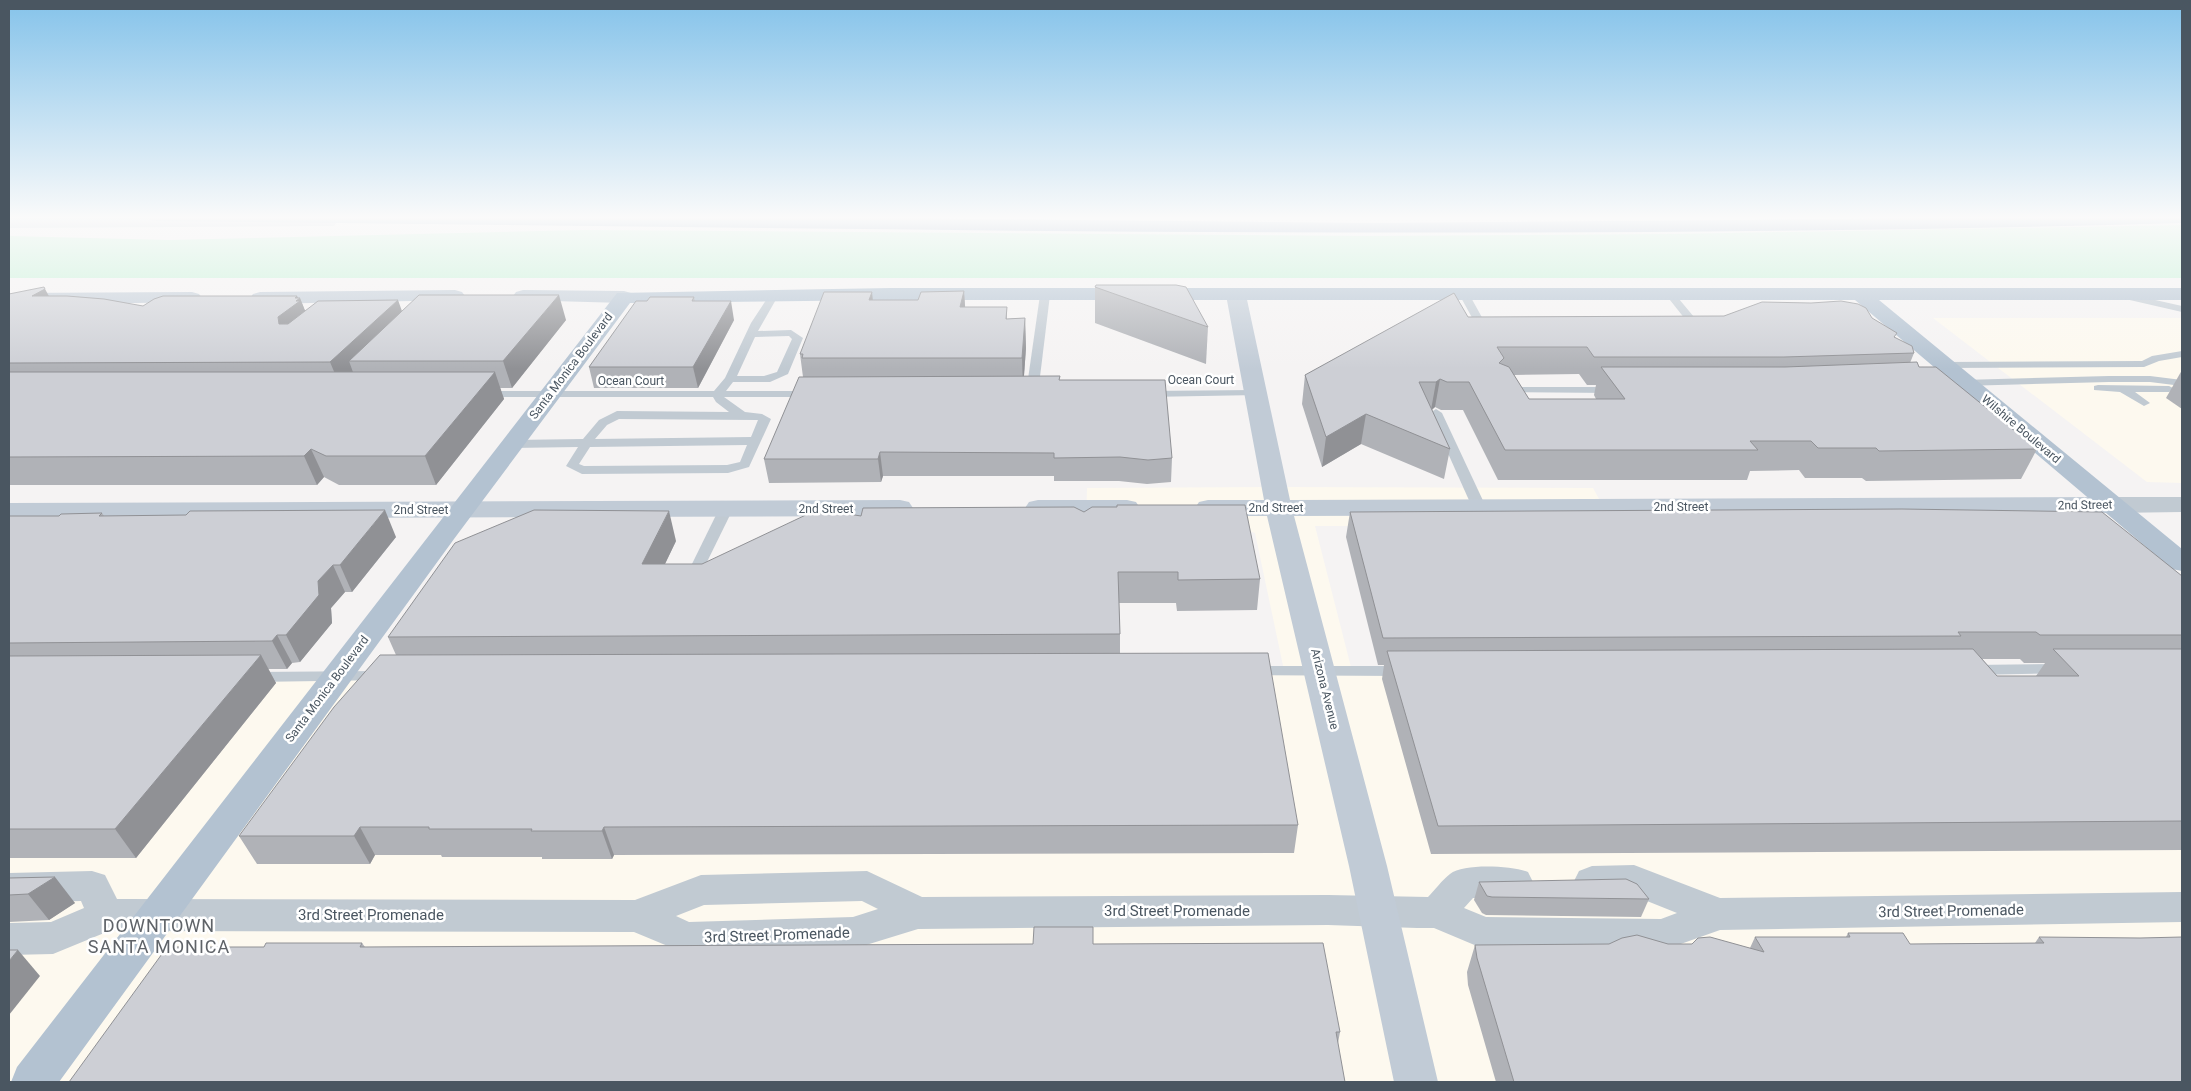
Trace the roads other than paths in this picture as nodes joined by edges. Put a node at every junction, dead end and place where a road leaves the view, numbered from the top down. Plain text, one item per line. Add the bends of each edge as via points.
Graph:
1 (1236, 294) junction
2 (1464, 294) junction
3 (2116, 294) junction
4 (2182, 294) edge
5 (1045, 295) junction
6 (1671, 295) junction
7 (1861, 295) junction
8 (474, 296) edge
9 (503, 296) edge
10 (773, 296) junction
11 (624, 297) junction
12 (206, 298) edge
13 (246, 298) edge
14 (9, 299) edge
15 (2182, 309) edge
16 (1497, 332) edge
17 (1679, 332) edge
18 (751, 334) junction
19 (2182, 354) edge
20 (2084, 365) junction
21 (1952, 377) junction
22 (730, 379) junction
23 (2106, 379) junction
24 (2035, 382) junction
25 (2182, 383) edge
26 (2123, 389) junction
27 (2182, 389) edge
28 (1501, 390) edge
29 (1624, 390) edge
30 (1254, 393) junction
31 (470, 394) edge
32 (551, 394) junction
33 (717, 394) junction
34 (826, 394) edge
35 (1033, 394) edge
36 (1132, 394) edge
37 (2144, 403) dead end
38 (1436, 413) edge
39 (742, 416) junction
40 (608, 418) joint
41 (755, 441) junction
42 (588, 443) junction
43 (512, 444) junction
44 (2112, 505) junction
45 (2182, 506) edge
46 (1479, 507) junction
47 (926, 508) edge
48 (1015, 508) edge
49 (1150, 508) edge
50 (1179, 508) edge
51 (1280, 508) junction
52 (726, 509) junction
53 (461, 510) junction
54 (9, 511) edge
55 (2182, 563) edge
56 (696, 570) edge
57 (2073, 669) edge
58 (1954, 670) edge
59 (1236, 671) edge
60 (1320, 671) junction
61 (1420, 671) edge
62 (336, 676) junction
63 (394, 676) edge
64 (243, 677) edge
65 (9, 888) edge
66 (2182, 907) edge
67 (1377, 912) junction
68 (106, 914) junction
69 (1437, 914) junction
70 (1719, 914) junction
71 (158, 915) junction
72 (9, 939) edge
73 (33, 1082) edge
74 (1416, 1082) edge

1 - 2 main road
1 - 5 main road
1 - 30 street, Arizona Avenue
2 - 6 main road
2 - 16 lane via 1480,323
3 - 4 main road
3 - 7 main road
3 - 15 lane
5 - 10 main road
5 - 35 lane
6 - 7 main road
6 - 17 lane via 1696,328
7 - 21 main road, Wilshire Boulevard
8 - 13 street via 438,302
9 - 11 street
10 - 11 main road
10 - 18 lane
11 - 32 main road, Santa Monica Boulevard
12 - 14 street
18 - 22 lane
18 - 22 lane via 791,333 798,338 782,374 770,379
19 - 20 lane via 2156,358 2144,364
20 - 21 lane
20 - 23 lane
21 - 24 lane
21 - 44 main road, Wilshire Boulevard
22 - 33 lane
23 - 24 lane
23 - 25 lane
23 - 26 lane
24 - 26 lane via 2063,387
26 - 27 lane
26 - 37 lane
28 - 29 lane
30 - 36 lane, Ocean Court
30 - 51 street, Arizona Avenue
31 - 32 lane, Ocean Court
32 - 33 lane, Ocean Court
32 - 43 main road, Santa Monica Boulevard
33 - 34 lane, Ocean Court
33 - 39 lane via 720,400
38 - 46 lane
39 - 40 lane
39 - 41 lane via 765,419
40 - 42 lane
41 - 42 lane
41 - 42 lane via 745,464 728,469 582,470 572,466
42 - 43 lane
43 - 53 main road, Santa Monica Boulevard
44 - 45 street, 2nd Street
44 - 46 street, 2nd Street
44 - 55 main road, Wilshire Boulevard
46 - 51 street, 2nd Street
47 - 52 street, 2nd Street
48 - 49 street via 1084,516
50 - 51 street, 2nd Street
51 - 60 street, Arizona Avenue
52 - 53 street, 2nd Street
52 - 56 lane
53 - 54 street, 2nd Street
53 - 62 main road, Santa Monica Boulevard
57 - 58 lane
59 - 60 lane
60 - 61 lane
60 - 67 street, Arizona Avenue
62 - 63 lane
62 - 64 lane
62 - 71 main road, Santa Monica Boulevard
65 - 68 street via 92,886
66 - 70 street, 3rd Street Promenade
67 - 69 street, 3rd Street Promenade
67 - 71 street, 3rd Street Promenade via 918,912 853,934 687,938 637,916
67 - 74 street, Arizona Avenue
68 - 71 street, 3rd Street Promenade
68 - 72 street, 3rd Street Promenade via 53,938
69 - 70 street, 3rd Street Promenade via 1484,933 1661,935
69 - 70 street, 3rd Street Promenade via 1464,883 1634,880
71 - 73 main road, Santa Monica Boulevard

